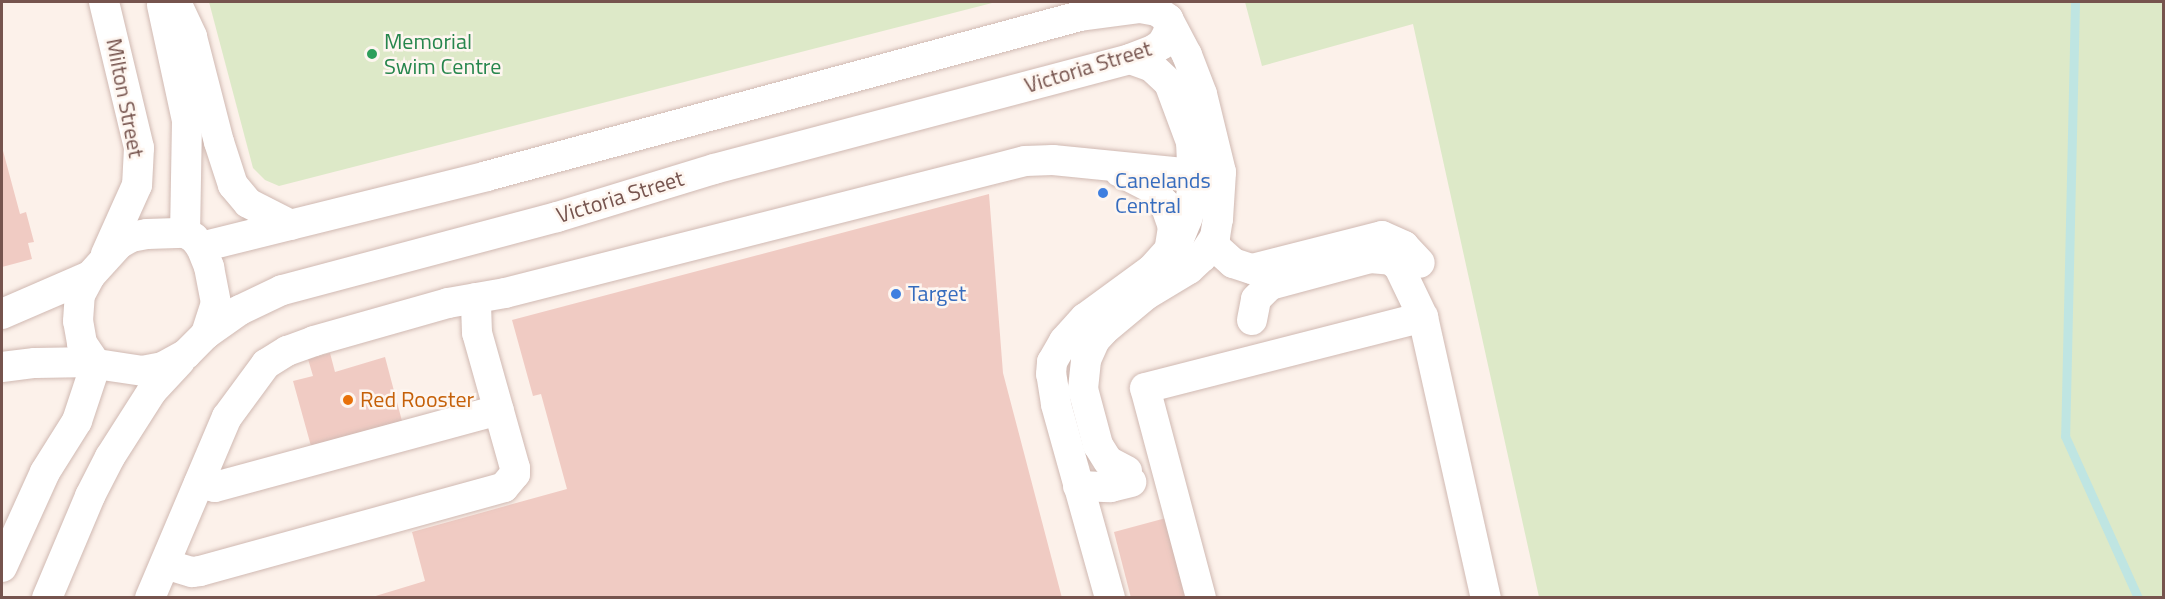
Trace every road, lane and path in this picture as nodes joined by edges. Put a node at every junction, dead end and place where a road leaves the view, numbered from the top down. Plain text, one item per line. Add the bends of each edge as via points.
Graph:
1 (104, 2) edge
2 (161, 2) edge
3 (176, 2) edge
4 (1168, 19) junction
5 (1130, 59) junction
6 (1100, 165) junction
7 (1193, 174) junction
8 (291, 225) junction
9 (1215, 232) junction
10 (193, 240) junction
11 (1161, 260) junction
12 (97, 268) junction
13 (1264, 273) junction
14 (476, 298) junction
15 (2, 314) edge
16 (1423, 317) junction
17 (1244, 323) dead end
18 (196, 344) junction
19 (95, 363) junction
20 (2, 367) edge
21 (499, 410) junction
22 (199, 483) junction
23 (1078, 486) junction
24 (165, 564) junction
25 (2, 567) edge
26 (47, 597) edge
27 (150, 597) edge
28 (1110, 597) edge
29 (1201, 597) edge
30 (1486, 597) edge

1 - 12 street, Milton Street via 130,102 139,160 137,185
2 - 10 street via 187,121
3 - 8 street via 192,37 233,185 248,203
4 - 5 street, Victoria Street via 1169,31 1162,44
4 - 8 street, Victoria Street via 1157,11 1140,8 1080,16
4 - 9 street via 1202,94 1221,172
5 - 7 street via 1152,67 1169,83 1189,135
5 - 18 street, Victoria Street via 714,169 557,217 282,290 240,310
6 - 7 street
6 - 11 street via 1141,182 1165,204 1173,221 1173,233
6 - 14 street via 1053,160 1014,163
7 - 9 street via 1203,179 1210,190
7 - 11 street via 1193,195 1185,226
8 - 10 street, Victoria Street
9 - 13 street via 1227,259
9 - 23 street via 1189,269 1146,295 1104,330 1088,352 1083,389 1098,445 1108,461 1129,477 1111,487
10 - 12 street via 161,232 131,237
10 - 18 street via 209,267 216,303
11 - 23 street via 1097,308 1059,349 1053,362 1051,374
12 - 15 street
12 - 19 street via 80,295 78,321 82,343
13 - 16 street via 1367,238 1387,237 1404,246 1419,262 1424,281
13 - 17 street
14 - 21 street via 477,333
14 - 22 street via 326,338 276,356 257,373 227,417
16 - 29 street via 1145,388
16 - 30 street
18 - 19 street via 163,367 143,371
18 - 26 street via 152,391 110,457
19 - 20 street
19 - 25 street via 77,421 37,488
21 - 22 street via 215,487
21 - 24 street via 515,474 504,488 200,571
22 - 24 street
23 - 28 street
24 - 27 street

